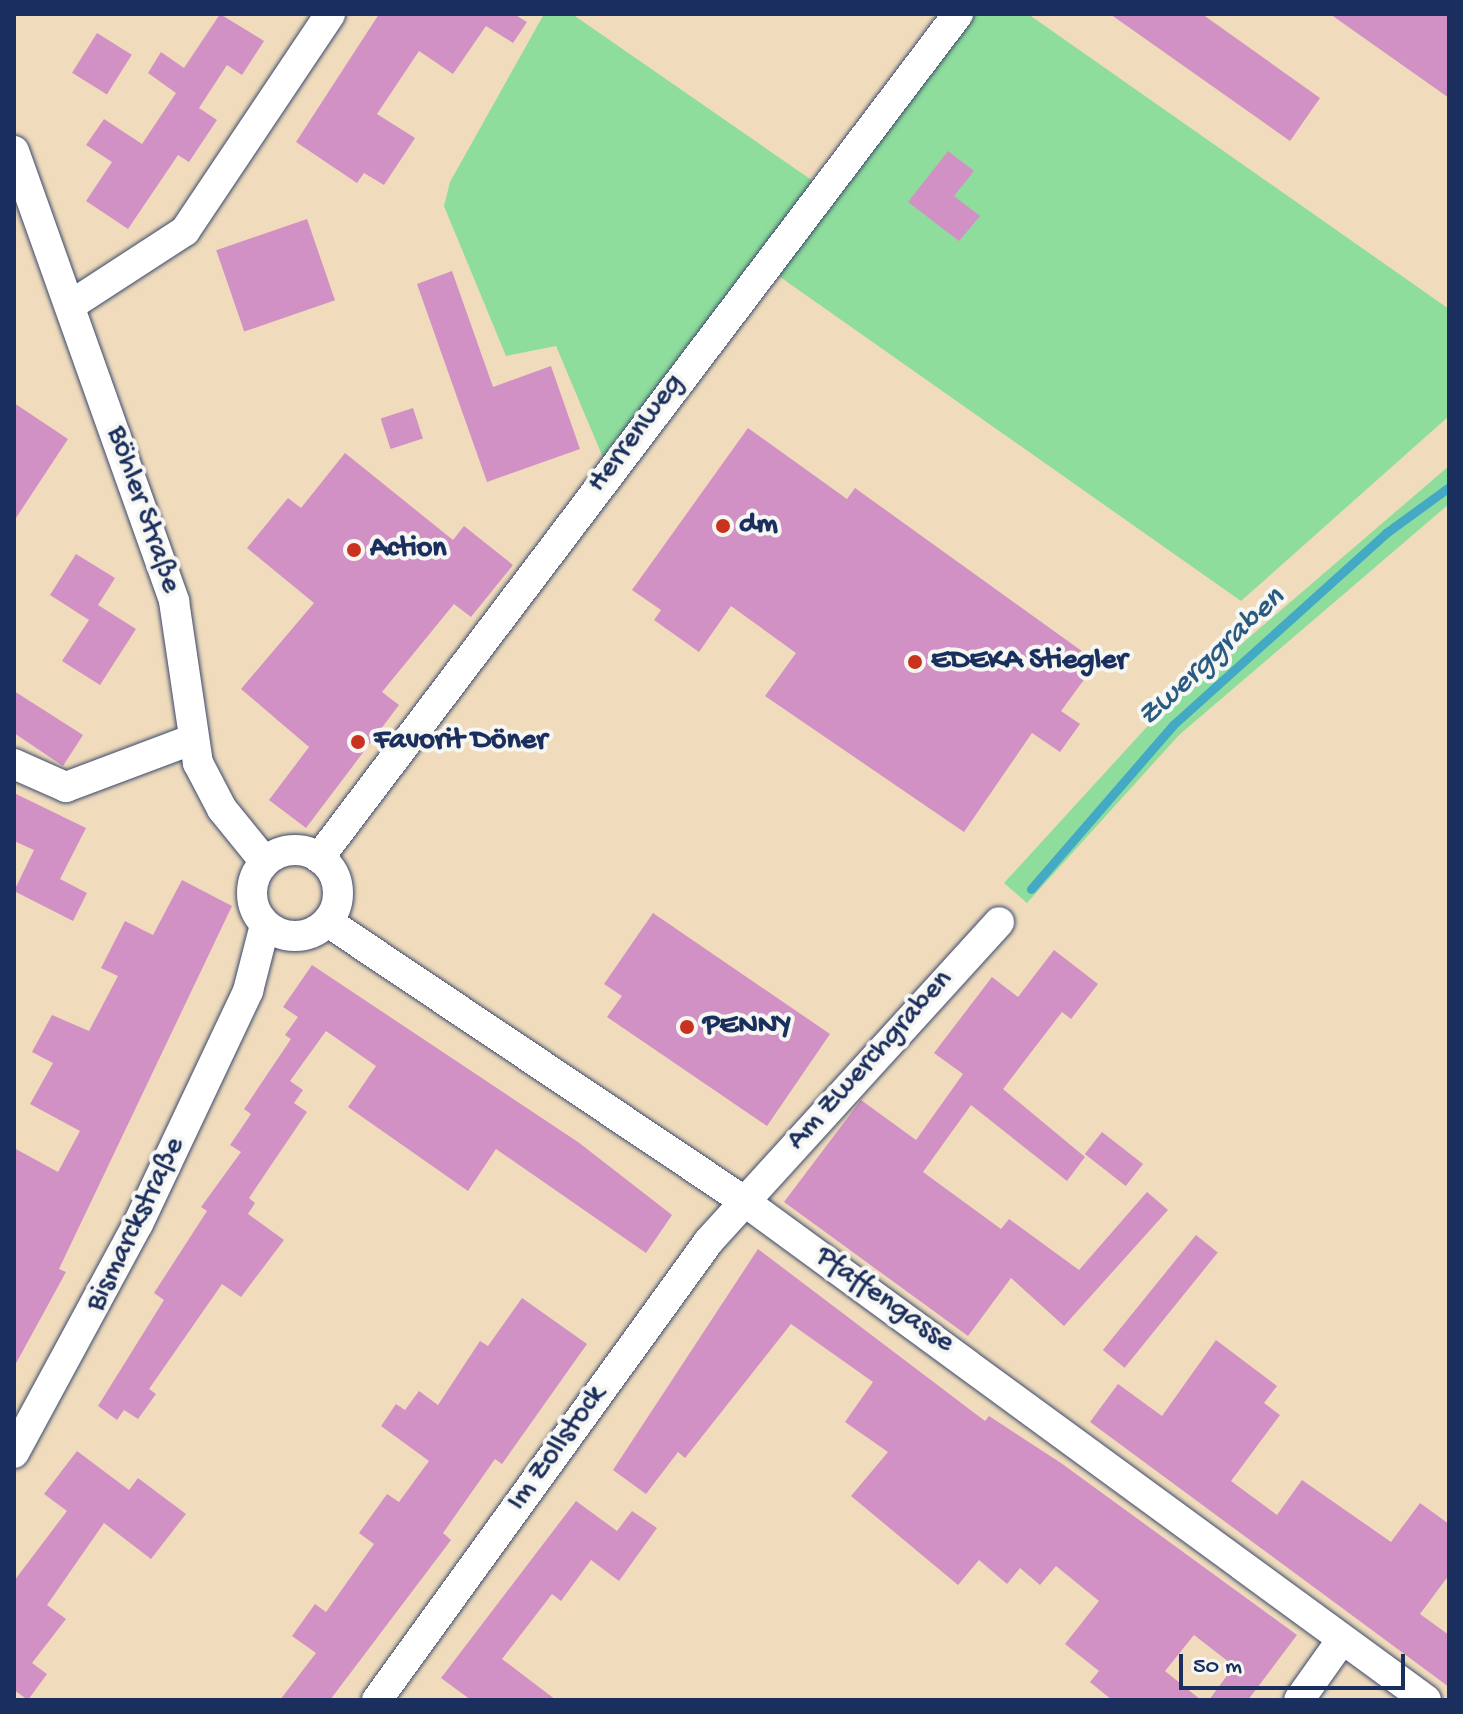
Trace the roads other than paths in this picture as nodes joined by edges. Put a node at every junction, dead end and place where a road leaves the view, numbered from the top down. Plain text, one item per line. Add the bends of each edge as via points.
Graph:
1 (330, 14) edge
2 (958, 14) edge
3 (14, 151) edge
4 (71, 305) junction
5 (191, 740) junction
6 (14, 764) edge
7 (319, 858) junction
8 (265, 862) junction
9 (328, 922) junction
10 (999, 922) dead end
11 (265, 925) junction
12 (293, 936) junction
13 (248, 991) junction
14 (744, 1201) junction
15 (14, 1453) edge
16 (1341, 1641) junction
17 (388, 1696) edge
18 (1299, 1700) edge
19 (1426, 1700) edge

1 - 4 street via 185,231
2 - 7 street, Herrenweg
3 - 4 street, Böhler Straße
4 - 5 street, Böhler Straße via 174,601
5 - 6 street via 66,787
5 - 8 street, Böhler Straße via 209,789
7 - 8 street via 291,850
7 - 9 street via 336,880
8 - 11 street via 252,893
9 - 12 street
9 - 14 street, Pfaffengasse
10 - 14 street, Am Zwerchgraben
11 - 12 street
11 - 13 street, Bismarckstraße
12 - 13 street, Bismarckstraße
13 - 15 street, Bismarckstraße via 87,1328
14 - 16 street, Pfaffengasse
14 - 17 street, Im Zollstock
16 - 18 street
16 - 19 street, Pfaffengasse

